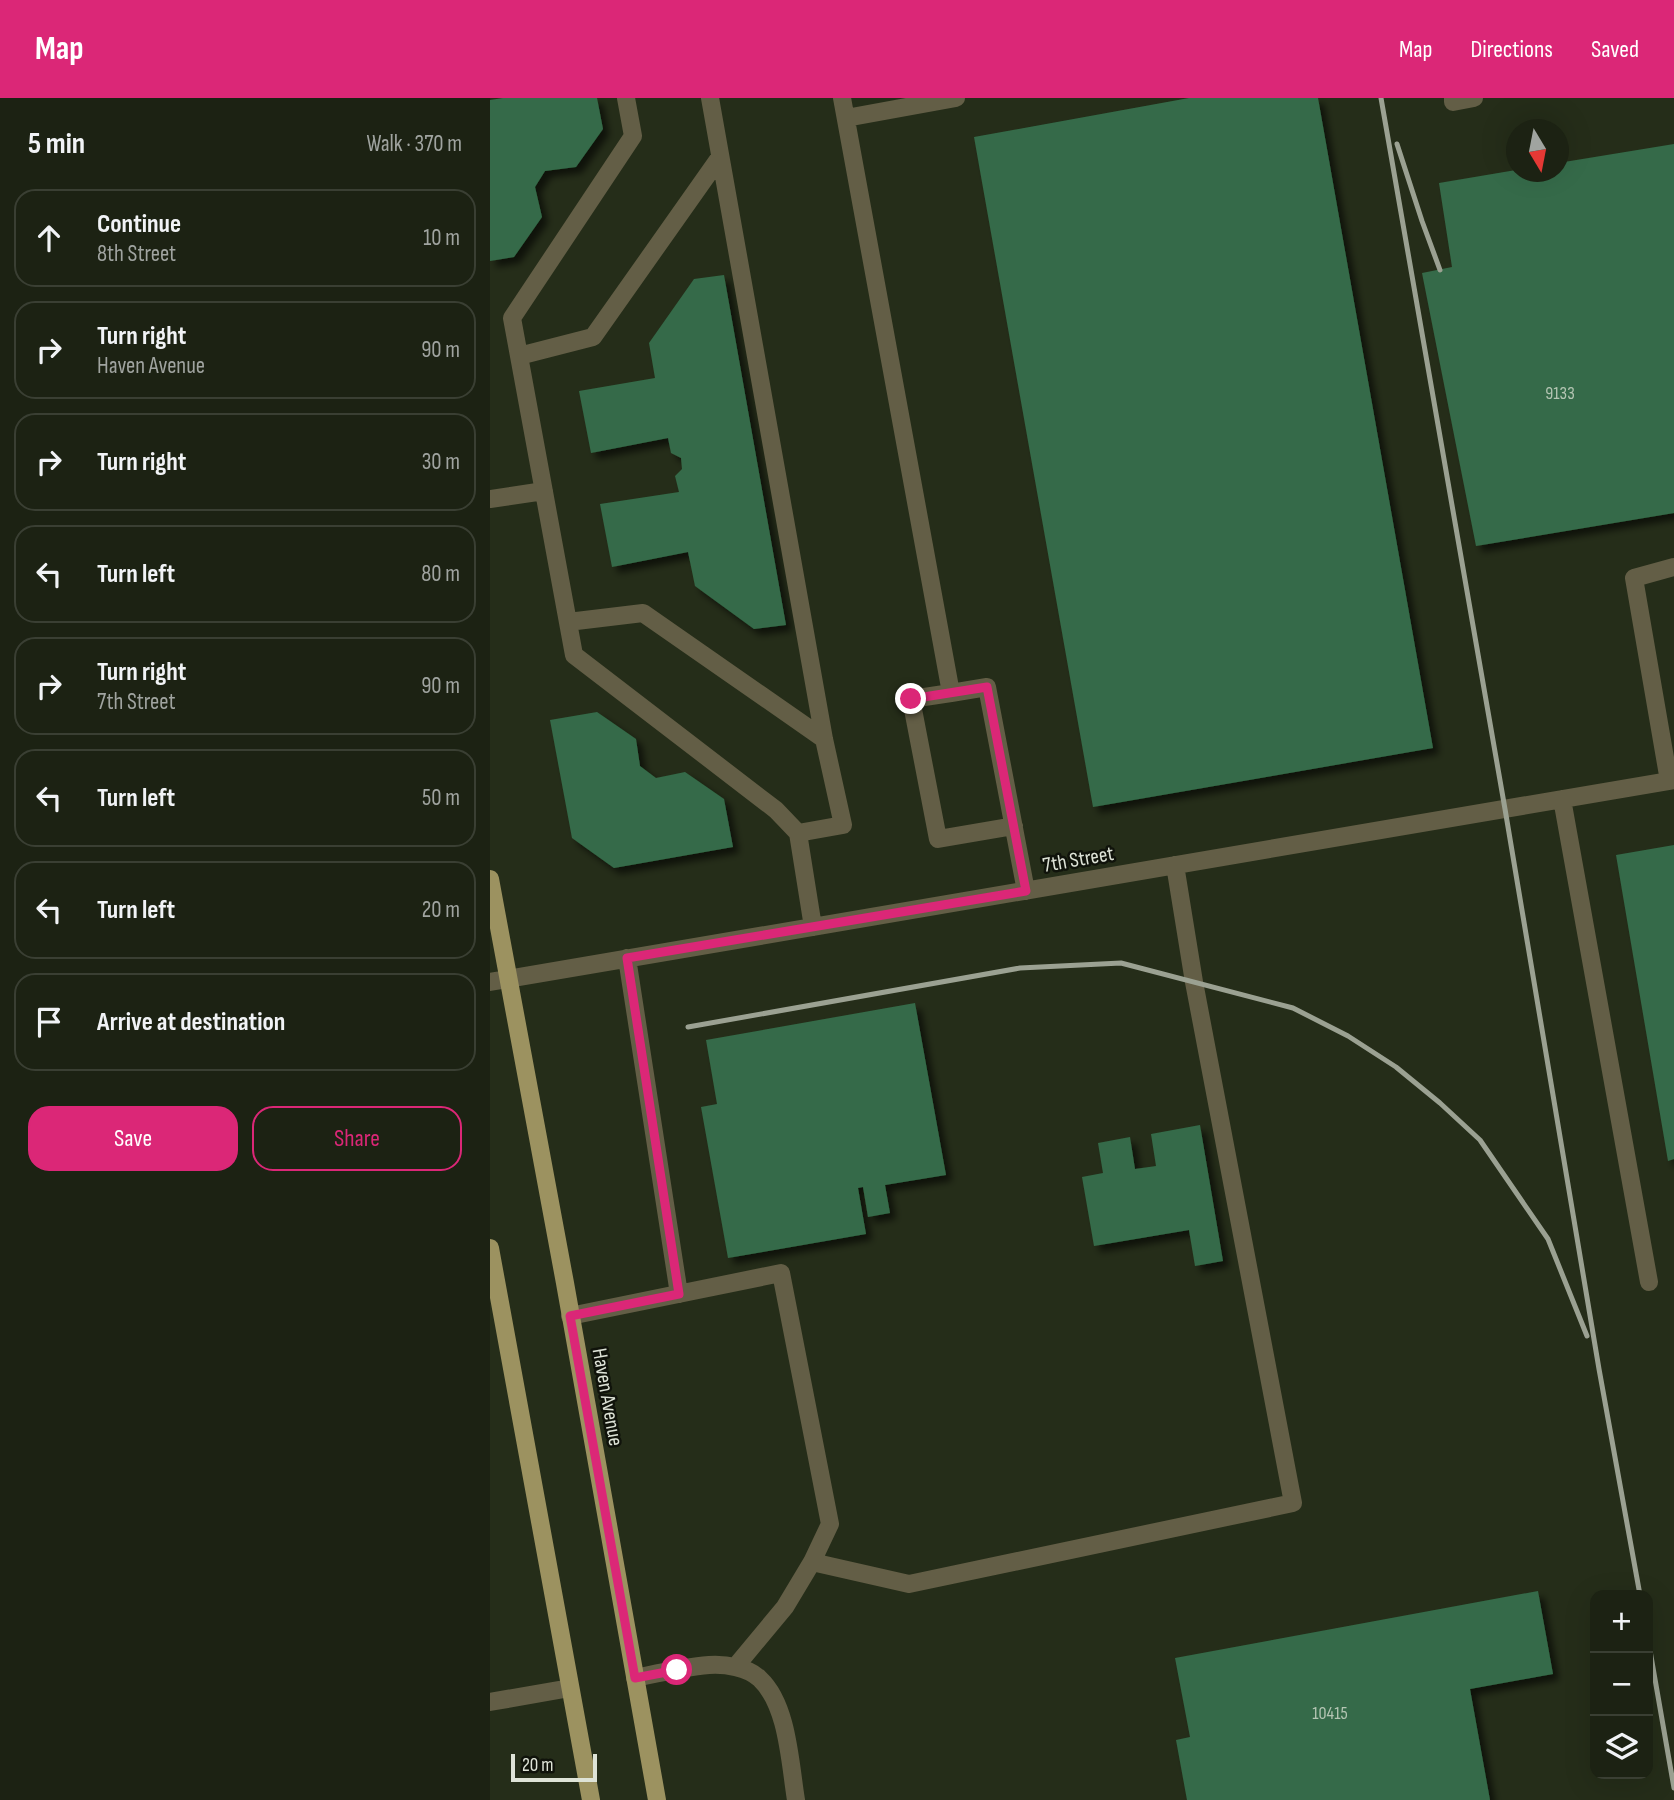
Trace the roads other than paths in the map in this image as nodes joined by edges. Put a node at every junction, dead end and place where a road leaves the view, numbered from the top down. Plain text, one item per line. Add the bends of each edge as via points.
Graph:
1 (626, 98) edge
2 (710, 98) edge
3 (842, 98) edge
4 (956, 98) edge
5 (1452, 98) edge
6 (1474, 98) edge
7 (845, 118) junction
8 (720, 157) junction
9 (519, 356) junction
10 (544, 491) junction
11 (490, 499) edge
12 (1674, 567) edge
13 (568, 622) junction
14 (951, 693) junction
15 (824, 739) junction
16 (1671, 781) edge
17 (1562, 799) junction
18 (1014, 826) junction
19 (798, 833) junction
20 (1175, 865) junction
21 (490, 879) edge
22 (1026, 891) junction
23 (813, 927) junction
24 (627, 958) junction
25 (508, 979) junction
26 (490, 982) edge
27 (490, 1248) edge
28 (1649, 1282) dead end
29 (679, 1294) junction
30 (570, 1316) junction
31 (812, 1562) junction
32 (736, 1667) junction
33 (635, 1678) junction
34 (570, 1688) junction
35 (490, 1702) edge
36 (590, 1800) edge
37 (657, 1800) edge
38 (796, 1800) edge

1 - 9 street via 633,136 512,318
2 - 8 street
3 - 7 street
4 - 7 street
5 - 6 street via 1453,102
7 - 14 street
8 - 9 street via 593,337
8 - 15 street
9 - 10 street
10 - 11 street
10 - 13 street
12 - 16 street via 1634,578
13 - 15 street via 643,613
13 - 19 street via 574,655 776,810
14 - 18 street via 987,687
14 - 18 street via 911,699 938,839
15 - 19 street via 843,825
16 - 17 street, 7th Street
17 - 20 street, 7th Street
17 - 28 street
18 - 22 street
19 - 23 street
20 - 22 street, 7th Street
20 - 31 street via 1293,1503 909,1584
21 - 25 main road, Haven Avenue
22 - 23 street, 7th Street
23 - 24 street, 7th Street
24 - 25 street, 7th Street
24 - 29 street
25 - 26 street, 7th Street
25 - 30 main road, Haven Avenue
27 - 34 main road
29 - 30 street
29 - 31 street via 781,1273 830,1524
30 - 33 main road, Haven Avenue
31 - 32 street via 785,1607
32 - 33 street via 710,1665
32 - 38 street via 759,1677 775,1700
33 - 37 main road, Haven Avenue
34 - 35 street
34 - 36 main road

